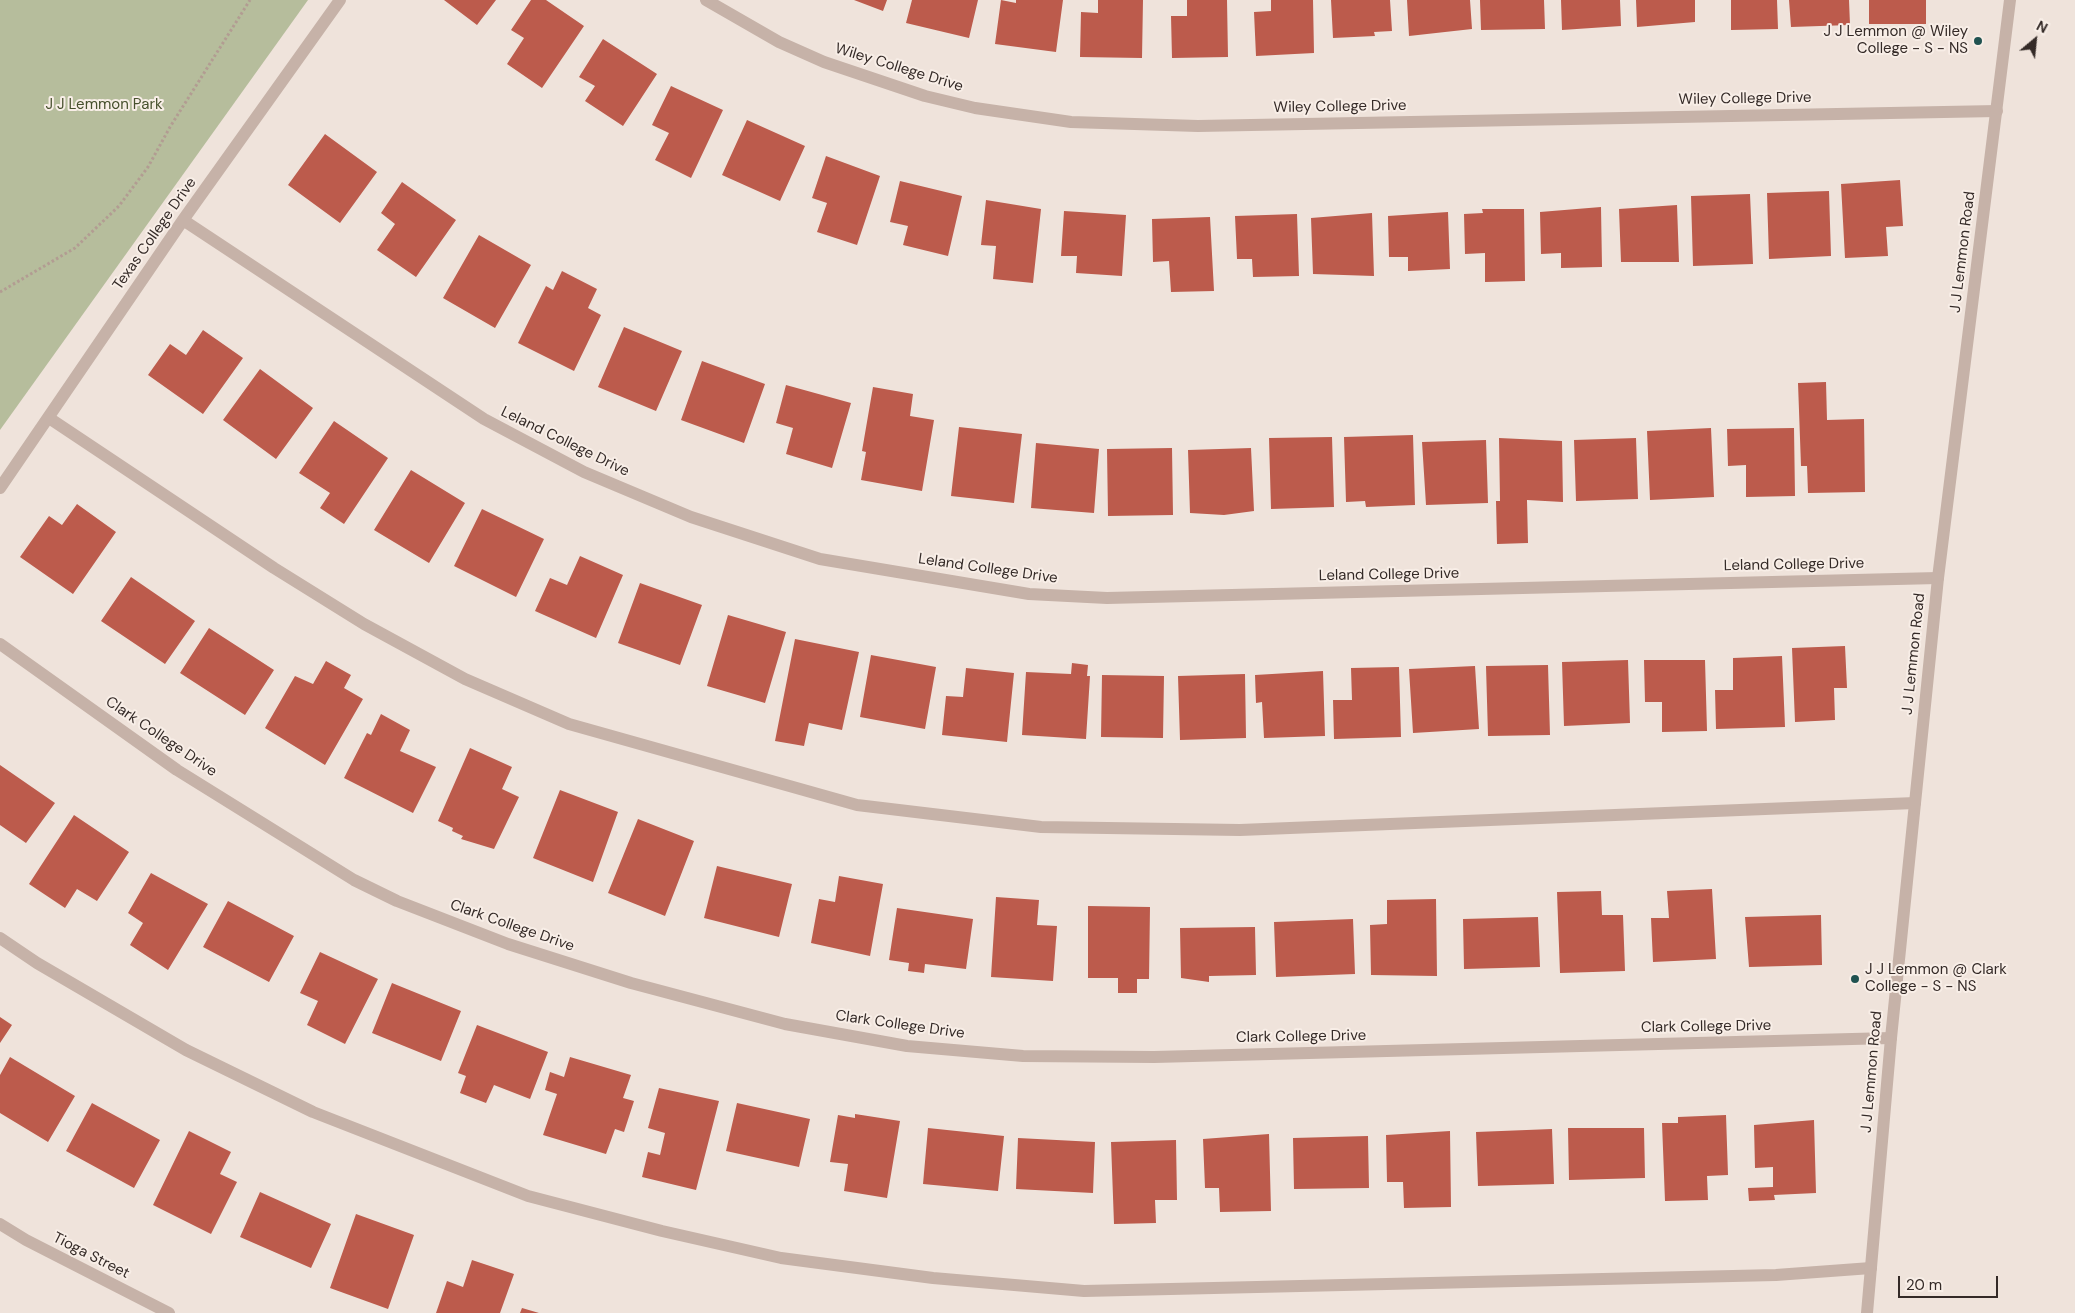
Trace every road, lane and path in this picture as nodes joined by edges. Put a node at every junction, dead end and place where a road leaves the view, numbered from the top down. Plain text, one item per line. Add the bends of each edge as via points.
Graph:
1 (250, 0) edge
2 (340, 0) edge
3 (706, 0) edge
4 (2010, 0) edge
5 (1997, 111) junction
6 (183, 220) junction
7 (0, 292) edge
8 (48, 418) junction
9 (0, 488) edge
10 (1938, 578) junction
11 (0, 644) edge
12 (1915, 803) junction
13 (0, 938) edge
14 (1891, 1038) junction
15 (0, 1224) edge
16 (1871, 1268) junction
17 (169, 1313) edge
18 (1867, 1313) edge

1 - 7 path via 148,167 119,206 75,248
2 - 6 street, Texas College Drive
3 - 5 street, Wiley College Drive via 779,42 824,62 906,90 975,108 1071,122 1198,126
4 - 5 street, J J Lemmon Road
5 - 10 street, J J Lemmon Road
6 - 8 street, Texas College Drive
6 - 10 street, Leland College Drive via 484,420 584,472 691,517 820,559 1029,594 1106,598
8 - 9 street, Texas College Drive
8 - 12 street via 290,578 364,624 465,679 569,724 856,805 1040,827 1240,830
10 - 12 street, J J Lemmon Road
11 - 14 street, Clark College Drive via 177,770 354,880 397,901 508,944 631,983 785,1024 907,1046 1023,1056 1154,1057
12 - 14 street, J J Lemmon Road
13 - 16 street via 186,1050 322,1116 528,1196 781,1258 933,1278 1084,1291 1776,1274
14 - 16 street, J J Lemmon Road
15 - 17 street, Tioga Street
16 - 18 street, J J Lemmon Road

